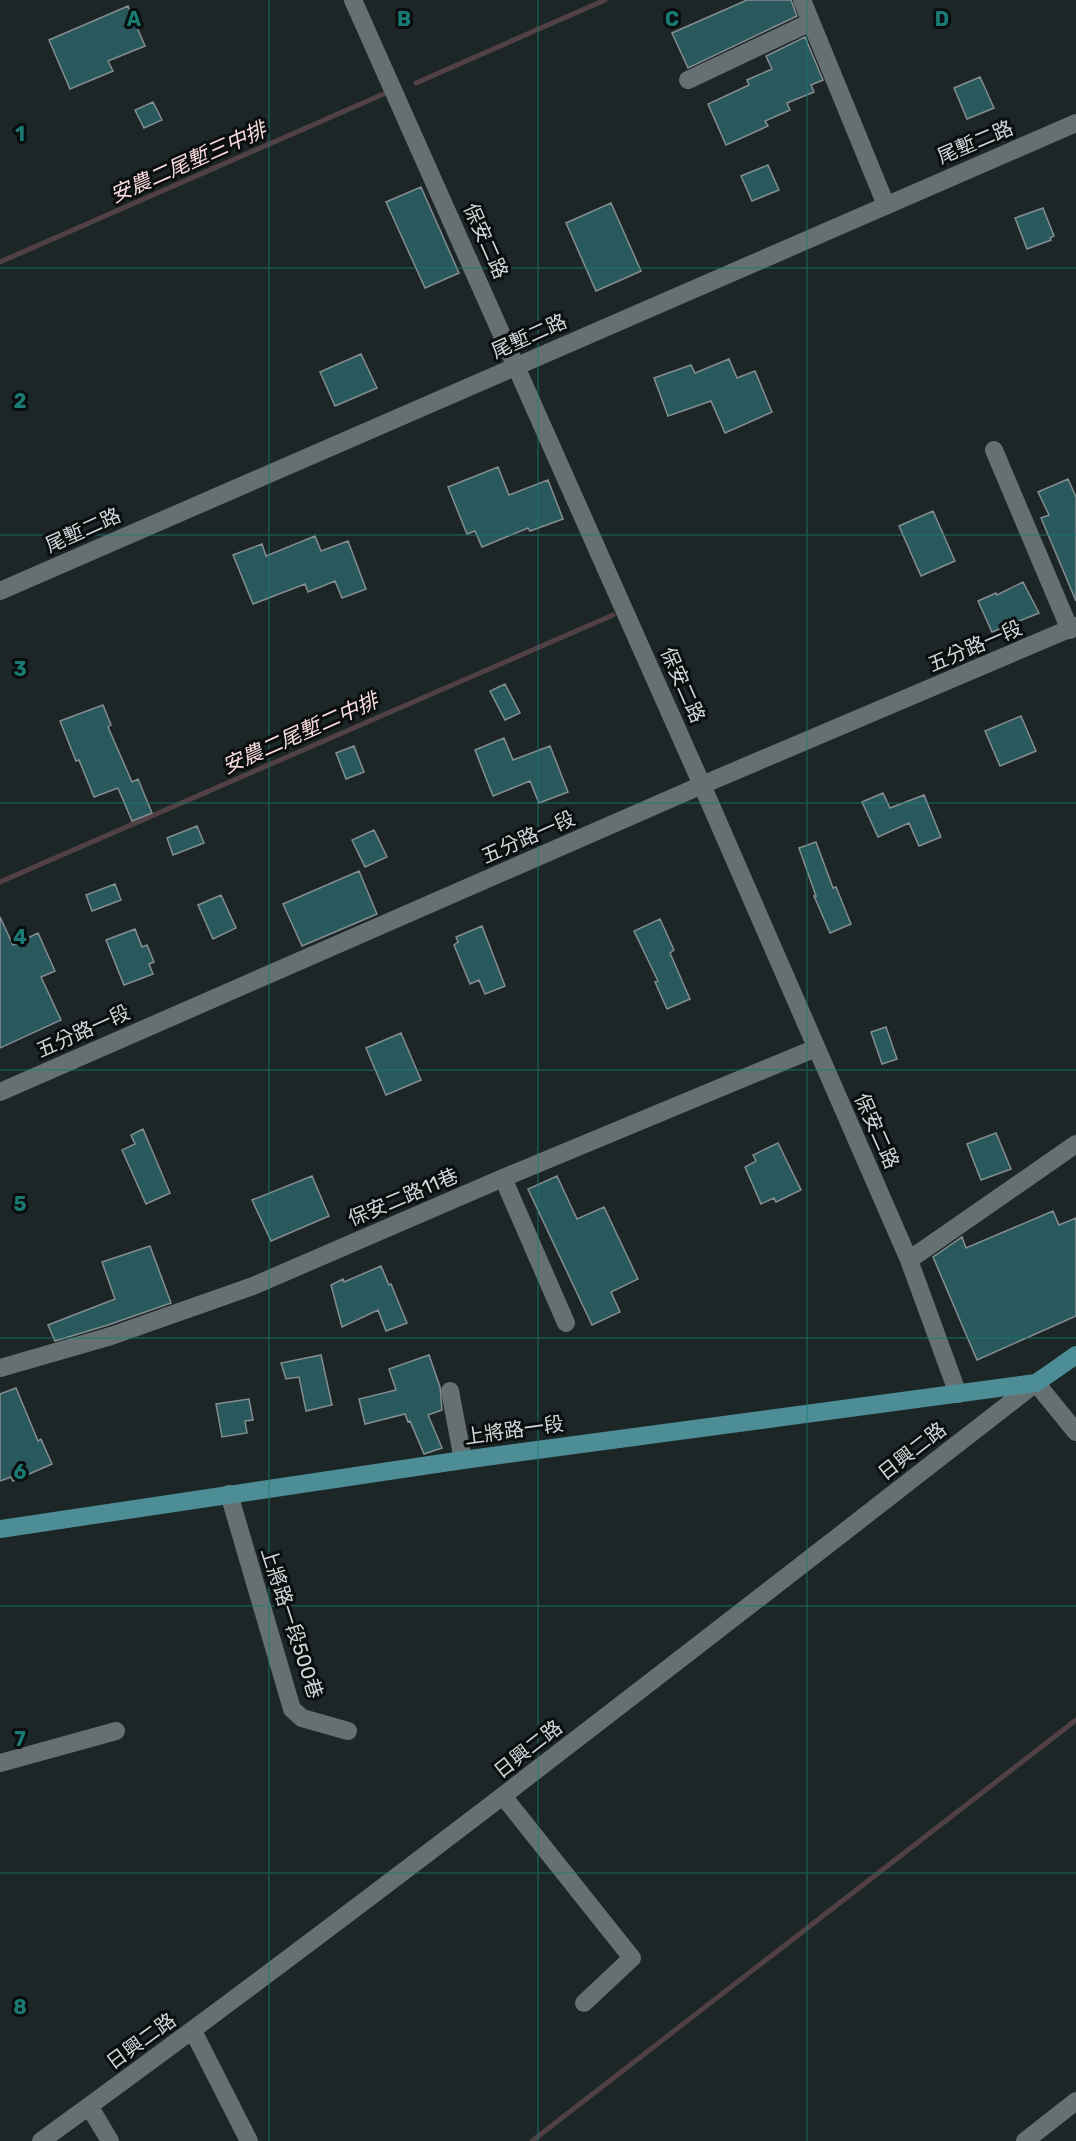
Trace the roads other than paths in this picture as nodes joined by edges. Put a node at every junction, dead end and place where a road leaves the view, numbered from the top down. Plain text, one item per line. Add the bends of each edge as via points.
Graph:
1 (354, 0) edge
2 (802, 0) edge
3 (811, 22) junction
4 (688, 80) dead end
5 (1076, 123) edge
6 (886, 205) junction
7 (517, 366) junction
8 (994, 450) dead end
9 (0, 591) edge
10 (1073, 628) edge
11 (702, 785) junction
12 (816, 1048) junction
13 (0, 1092) edge
14 (1076, 1144) edge
15 (503, 1178) junction
16 (909, 1260) junction
17 (566, 1323) dead end
18 (1076, 1355) edge
19 (0, 1368) edge
20 (1036, 1383) junction
21 (450, 1391) dead end
22 (958, 1394) junction
23 (1076, 1431) edge
24 (463, 1460) junction
25 (229, 1494) junction
26 (0, 1529) edge
27 (116, 1731) dead end
28 (348, 1731) dead end
29 (0, 1763) edge
30 (503, 1796) junction
31 (584, 2003) dead end
32 (193, 2031) junction
33 (1076, 2102) edge
34 (89, 2106) junction
35 (41, 2141) edge
36 (110, 2141) edge
37 (249, 2141) edge
38 (1024, 2141) edge

1 - 7 street, 保安二路
2 - 3 street
3 - 4 street
3 - 6 street
5 - 6 street, 尾塹二路
6 - 7 street, 尾塹二路
7 - 9 street, 尾塹二路
7 - 11 street, 保安二路
8 - 10 street
10 - 11 street, 五分路一段
11 - 12 street, 保安二路
11 - 13 street, 五分路一段
12 - 15 street, 保安二路11巷
12 - 16 street, 保安二路
14 - 16 street
15 - 17 street
15 - 19 street, 保安二路11巷 via 254,1286 111,1336
16 - 22 street, 保安二路
18 - 20 main road
20 - 22 main road, 上將路一段
20 - 23 street
20 - 30 street, 日興二路
21 - 24 street
22 - 24 main road, 上將路一段
24 - 25 main road, 上將路一段
25 - 26 main road, 上將路一段
25 - 28 street, 上將路一段500巷 via 292,1709 302,1718
27 - 29 street
30 - 31 street via 632,1958
30 - 32 street, 日興二路
32 - 34 street, 日興二路
32 - 37 street
33 - 38 street
34 - 35 street, 日興二路
34 - 36 street

